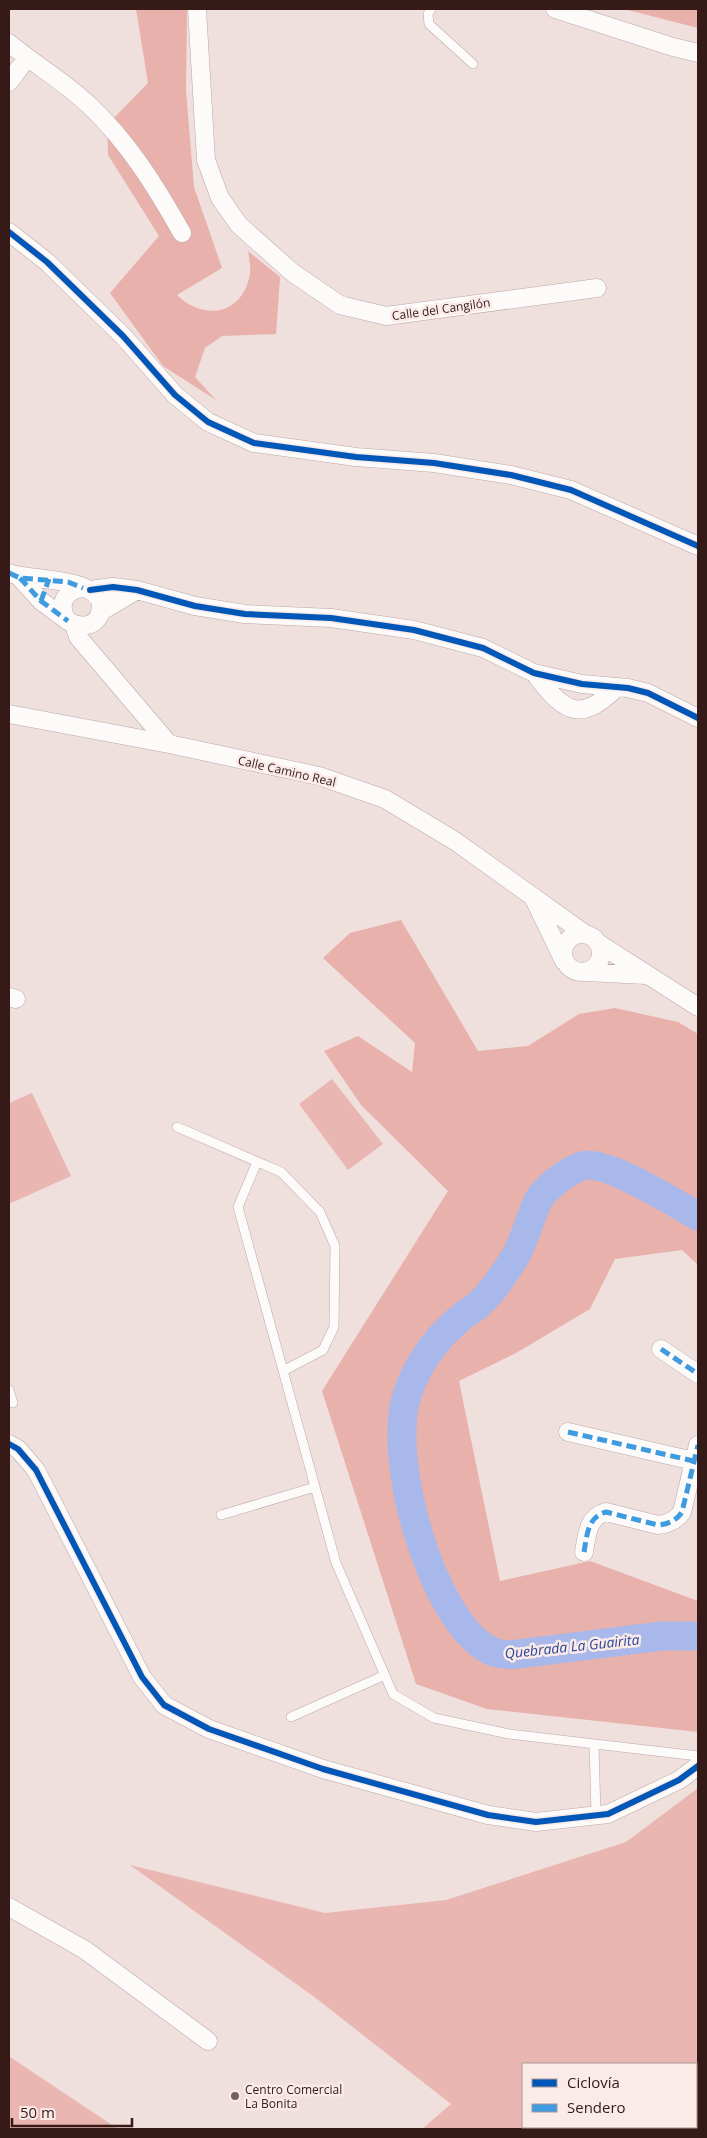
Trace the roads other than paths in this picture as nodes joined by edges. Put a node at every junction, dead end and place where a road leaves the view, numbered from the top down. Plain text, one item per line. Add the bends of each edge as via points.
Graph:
1 (197, 9) edge
2 (431, 9) edge
3 (555, 9) edge
4 (9, 43) edge
5 (698, 52) edge
6 (27, 58) junction
7 (473, 64) dead end
8 (9, 82) edge
9 (9, 232) edge
10 (182, 233) dead end
11 (597, 288) dead end
12 (698, 546) edge
13 (14, 575) edge
14 (49, 579) junction
15 (86, 589) junction
16 (137, 590) junction
17 (41, 602) junction
18 (99, 615) junction
19 (71, 623) junction
20 (97, 659) junction
21 (534, 673) junction
22 (616, 688) junction
23 (9, 714) edge
24 (698, 718) edge
25 (169, 744) junction
26 (535, 900) junction
27 (592, 939) junction
28 (565, 963) junction
29 (586, 972) junction
30 (646, 975) junction
31 (698, 1008) edge
32 (177, 1127) dead end
33 (257, 1162) junction
34 (661, 1349) dead end
35 (283, 1371) junction
36 (698, 1374) edge
37 (9, 1390) edge
38 (13, 1403) dead end
39 (568, 1432) dead end
40 (9, 1444) edge
41 (697, 1456) edge
42 (315, 1487) junction
43 (221, 1515) dead end
44 (584, 1552) dead end
45 (385, 1674) junction
46 (291, 1717) dead end
47 (594, 1744) junction
48 (698, 1756) edge
49 (698, 1766) edge
50 (596, 1816) junction
51 (16, 1917) edge
52 (208, 2040) dead end

1 - 11 street, Calle del Cangilón via 206,160 220,198 239,225 294,273 340,305 386,316
2 - 7 lane via 429,24
3 - 5 street
4 - 6 street
6 - 8 street
6 - 10 street via 90,106 134,154
9 - 12 street via 47,262 123,336 176,395 208,422 254,444 434,463 511,475 571,490
13 - 14 street
13 - 17 street
14 - 15 street
14 - 17 street
15 - 16 street via 113,587
15 - 18 street via 99,599
15 - 19 street via 70,592 63,603 62,609
16 - 18 street
16 - 21 street via 195,606 245,614 331,618 414,630 483,648
17 - 19 street
18 - 19 street via 87,626
18 - 20 street
19 - 20 street via 78,637
20 - 25 street
21 - 22 street
21 - 22 street via 554,699 576,710 594,706
22 - 24 street via 648,693
23 - 25 street, Calle Camino Real
25 - 26 street, Calle Camino Real via 319,776 385,799 455,841
26 - 27 street, Calle Camino Real
26 - 28 street, Calle Camino Real
27 - 28 street via 569,939 562,954
27 - 29 street via 601,951 600,961
27 - 30 street, Calle Camino Real
28 - 29 street, Calle Camino Real via 570,969
29 - 30 street, Calle Camino Real
30 - 31 street, Calle Camino Real
32 - 33 lane
33 - 35 lane via 238,1207
33 - 35 lane via 281,1172 320,1212 335,1246 334,1327 324,1350
34 - 36 street
35 - 42 lane
37 - 38 lane
39 - 41 street
40 - 50 street via 18,1449 36,1470 121,1639 142,1677 164,1705 209,1729 323,1769 432,1801 488,1815 536,1822
41 - 44 street via 682,1512 676,1519 658,1525 606,1512 600,1514 591,1521
42 - 43 lane
42 - 45 lane via 336,1563
45 - 46 lane
45 - 47 lane via 393,1694 434,1718 510,1734
47 - 48 lane
47 - 50 lane
49 - 50 street via 679,1780 608,1814
51 - 52 street via 85,1950

